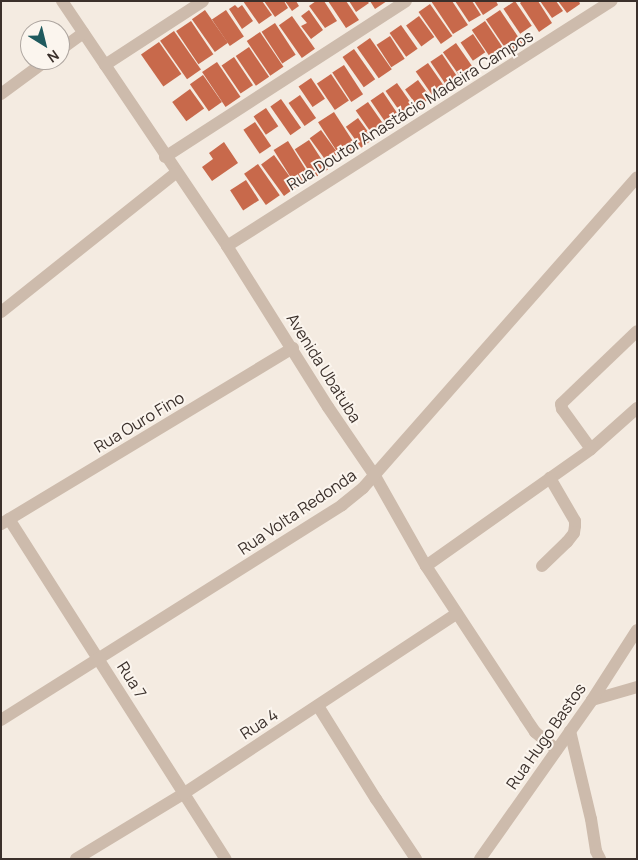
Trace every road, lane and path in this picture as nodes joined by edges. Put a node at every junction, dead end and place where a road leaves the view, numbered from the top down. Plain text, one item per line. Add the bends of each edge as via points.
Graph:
1 (62, 1) edge
2 (204, 1) edge
3 (406, 1) edge
4 (611, 1) edge
5 (83, 33) junction
6 (70, 43) edge
7 (105, 65) junction
8 (33, 70) edge
9 (1, 94) edge
10 (165, 157) junction
11 (176, 174) junction
12 (637, 178) edge
13 (227, 246) junction
14 (1, 312) edge
15 (637, 331) edge
16 (293, 348) junction
17 (637, 408) edge
18 (590, 449) junction
19 (375, 476) junction
20 (550, 478) junction
21 (5, 522) edge
22 (426, 566) junction
23 (542, 566) dead end
24 (457, 613) junction
25 (637, 630) edge
26 (99, 659) junction
27 (637, 687) edge
28 (592, 700) junction
29 (318, 706) junction
30 (1, 720) edge
31 (570, 731) junction
32 (557, 750) junction
33 (183, 794) junction
34 (76, 859) edge
35 (226, 859) edge
36 (416, 859) edge
37 (480, 859) edge
38 (600, 859) edge

1 - 5 street, Avenida Ubatuba
2 - 7 street
3 - 10 street
4 - 13 street, Rua Doutor Anastácio Madeira Campos
5 - 6 street
5 - 7 street, Avenida Ubatuba
7 - 10 street, Avenida Ubatuba
8 - 9 street
10 - 11 street, Avenida Ubatuba
11 - 13 street, Avenida Ubatuba
11 - 14 street
12 - 19 street, Rua Volta Redonda
13 - 16 street, Avenida Ubatuba
15 - 18 street via 561,404
16 - 19 street, Avenida Ubatuba
16 - 21 street, Rua Ouro Fino
17 - 18 street
18 - 20 street
19 - 22 street, Avenida Ubatuba
19 - 26 street, Rua Volta Redonda via 342,505
20 - 22 street
20 - 23 street via 575,526 567,542
21 - 26 street, Rua 7
22 - 24 street, Avenida Ubatuba
24 - 29 street, Rua 4
24 - 32 street, Avenida Ubatuba via 535,732
25 - 28 street, Rua Hugo Bastos
26 - 30 street, Rua Volta Redonda
26 - 33 street, Rua 7
27 - 28 street
28 - 31 street, Rua Hugo Bastos
29 - 33 street, Rua 4
29 - 36 street
31 - 32 street, Rua Hugo Bastos
31 - 38 street
32 - 37 street, Rua Hugo Bastos
33 - 34 street, Rua 4
33 - 35 street, Rua 7

